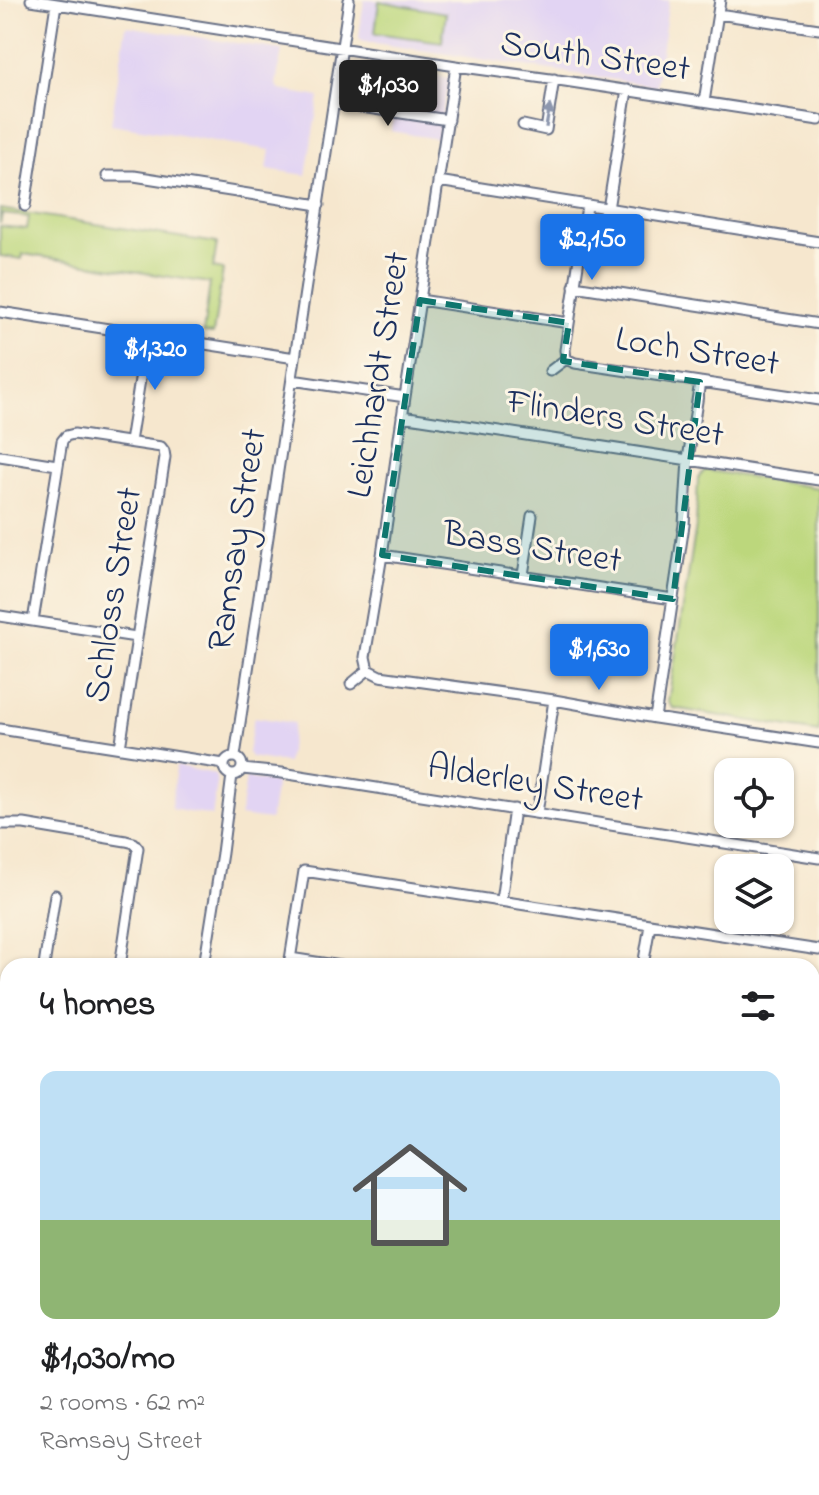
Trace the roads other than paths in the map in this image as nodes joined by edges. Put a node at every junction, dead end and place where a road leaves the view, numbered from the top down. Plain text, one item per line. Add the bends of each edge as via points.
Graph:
1 (31, 0) edge
2 (349, 0) edge
3 (720, 0) edge
4 (56, 4) junction
5 (718, 14) junction
6 (819, 29) edge
7 (342, 49) junction
8 (456, 66) junction
9 (554, 79) junction
10 (627, 90) junction
11 (704, 102) junction
12 (334, 103) junction
13 (448, 120) junction
14 (819, 120) edge
15 (523, 125) dead end
16 (107, 176) dead end
17 (438, 181) junction
18 (319, 205) junction
19 (25, 206) dead end
20 (587, 206) junction
21 (608, 209) junction
22 (819, 242) edge
23 (574, 286) junction
24 (420, 300) junction
25 (0, 312) edge
26 (569, 323) junction
27 (819, 324) edge
28 (147, 336) junction
29 (295, 358) junction
30 (566, 359) junction
31 (550, 371) dead end
32 (292, 380) junction
33 (700, 382) junction
34 (405, 397) junction
35 (819, 400) edge
36 (402, 416) junction
37 (130, 442) junction
38 (0, 456) edge
39 (688, 459) junction
40 (57, 465) junction
41 (819, 480) edge
42 (532, 516) dead end
43 (382, 555) junction
44 (523, 575) junction
45 (673, 599) junction
46 (0, 616) edge
47 (33, 621) junction
48 (136, 637) junction
49 (368, 670) junction
50 (351, 684) dead end
51 (554, 700) junction
52 (655, 718) junction
53 (0, 729) edge
54 (819, 743) edge
55 (120, 748) junction
56 (235, 756) junction
57 (224, 764) junction
58 (242, 769) junction
59 (232, 775) junction
60 (514, 809) junction
61 (537, 813) junction
62 (0, 824) edge
63 (819, 858) edge
64 (55, 895) dead end
65 (501, 901) junction
66 (650, 925) junction
67 (819, 950) edge
68 (45, 958) edge
69 (121, 958) edge
70 (205, 958) edge
71 (290, 958) edge
72 (644, 958) edge

1 - 4 street, South Street
2 - 7 street, Ramsay Street
3 - 5 street
4 - 7 street, South Street
4 - 19 street
5 - 6 street
5 - 11 street
7 - 8 street, South Street
7 - 12 street, Ramsay Street
8 - 9 street, South Street
8 - 13 street, Leichhardt Street
9 - 10 street, South Street
15 -> 9 street via 546,130
10 - 11 street, South Street
10 - 21 street
11 - 14 street, South Street
12 - 13 street
12 - 18 street, Ramsay Street
13 - 17 street, Leichhardt Street
16 - 18 street
17 - 20 street
17 - 24 street, Leichhardt Street
18 - 29 street, Ramsay Street
20 - 21 street
20 - 23 street
21 - 22 street
23 - 26 street
23 - 27 street
24 - 26 street
24 - 34 street, Leichhardt Street
25 - 28 street
26 - 30 street
28 - 29 street
28 - 37 street
29 - 32 street, Ramsay Street
30 - 31 street
30 - 33 street, Loch Street
32 - 34 street
32 - 56 street, Ramsay Street
33 - 35 street, Loch Street
33 - 39 street
34 - 36 street, Leichhardt Street
36 - 39 street, Flinders Street
36 - 43 street, Leichhardt Street
37 - 40 street via 66,436
37 - 48 street, Schloss Street via 161,447 165,457
38 - 40 street
39 - 41 street, Flinders Street
39 - 45 street
40 - 47 street
42 - 44 street
43 - 44 street, Bass Street
43 - 49 street, Leichhardt Street via 365,657
44 - 45 street, Bass Street
45 - 52 street
46 - 47 street
47 - 48 street
48 - 55 street, Schloss Street
49 - 50 street
49 - 51 street via 380,676
51 - 52 street
51 - 61 street
52 - 54 street
53 - 55 street
55 - 57 street
56 - 57 street
56 - 58 street
57 - 59 street
58 - 59 street
58 - 60 street, Alderley Street
59 - 70 street
60 - 61 street, Alderley Street
60 - 65 street
61 - 63 street, Alderley Street
62 - 69 street via 134,843 138,848
64 - 68 street
65 - 66 street
65 - 71 street via 301,868
66 - 67 street
66 - 72 street

